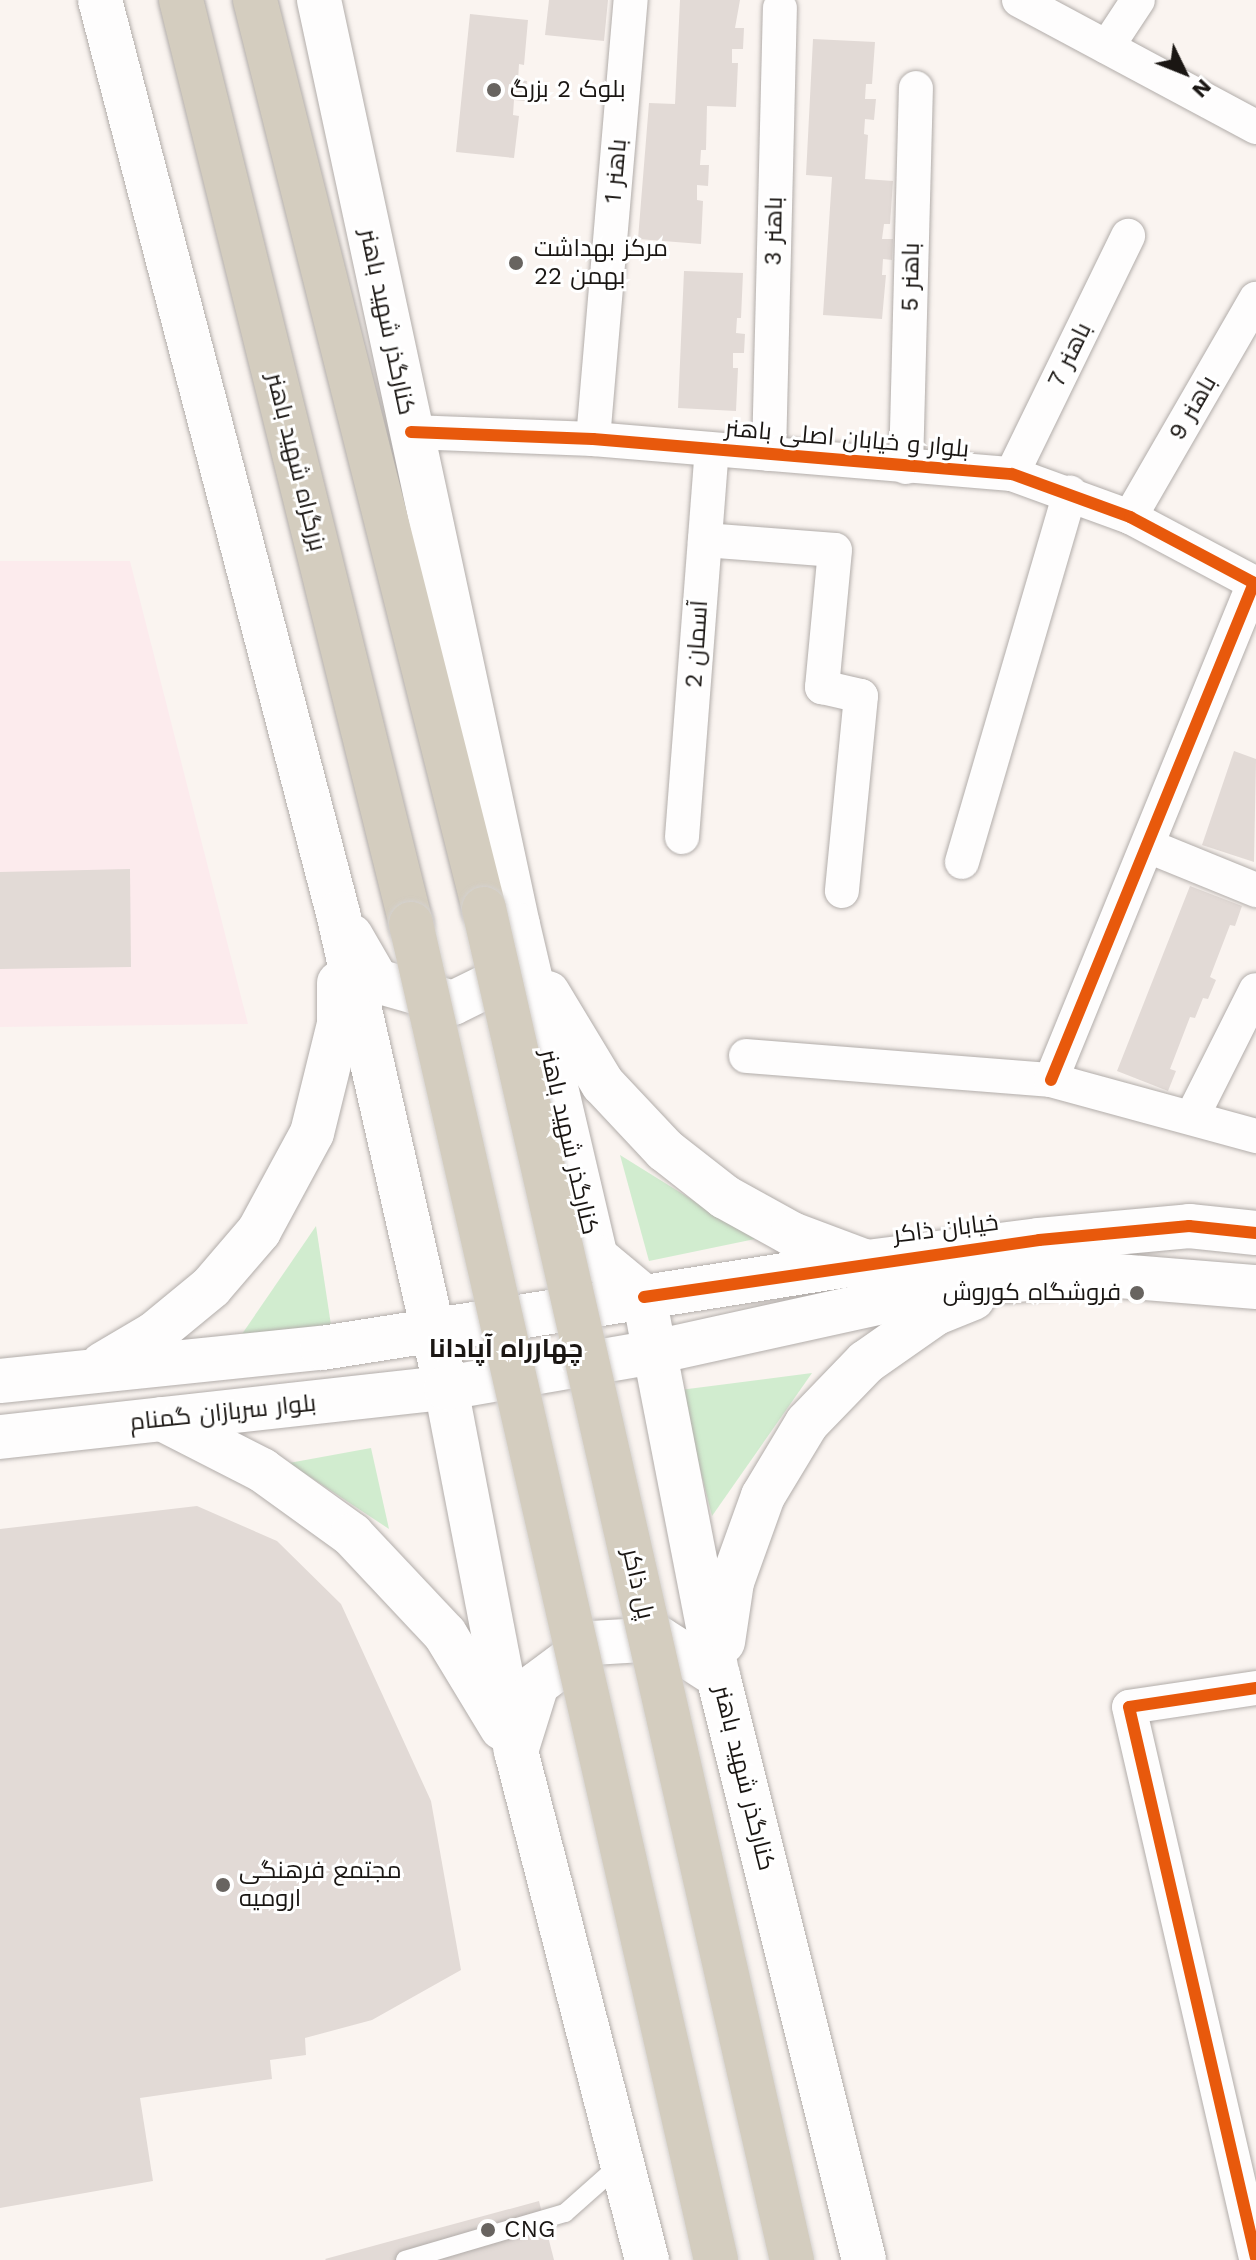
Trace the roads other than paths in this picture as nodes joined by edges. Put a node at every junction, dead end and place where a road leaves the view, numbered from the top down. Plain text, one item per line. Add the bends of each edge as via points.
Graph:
1 (100, 0) edge
2 (181, 0) edge
3 (255, 0) edge
4 (319, 0) edge
5 (631, 0) edge
6 (1019, 0) edge
7 (1138, 0) edge
8 (780, 8) dead end
9 (1107, 47) junction
10 (916, 88) dead end
11 (1256, 127) edge
12 (1128, 236) dead end
13 (1256, 299) edge
14 (411, 432) junction
15 (593, 439) junction
16 (712, 450) junction
17 (769, 454) junction
18 (906, 467) junction
19 (1012, 474) junction
20 (1070, 492) junction
21 (1130, 517) junction
22 (705, 540) junction
23 (1255, 584) edge
24 (682, 837) dead end
25 (1148, 846) junction
26 (962, 862) dead end
27 (1256, 890) edge
28 (842, 891) dead end
29 (338, 913) junction
30 (501, 917) junction
31 (1256, 990) edge
32 (746, 1056) dead end
33 (1051, 1080) junction
34 (1192, 1117) junction
35 (1256, 1136) edge
36 (1256, 1233) edge
37 (867, 1262) junction
38 (1015, 1280) junction
39 (1256, 1287) edge
40 (644, 1297) junction
41 (431, 1329) junction
42 (655, 1352) junction
43 (90, 1372) junction
44 (0, 1381) edge
45 (446, 1388) junction
46 (162, 1419) junction
47 (0, 1437) edge
48 (718, 1676) junction
49 (1256, 1688) edge
50 (516, 1751) junction
51 (624, 2160) junction
52 (1256, 2258) edge
53 (405, 2260) edge
54 (647, 2260) edge
55 (716, 2260) edge
56 (792, 2260) edge
57 (864, 2260) edge

1 - 29 main road
2 - 55 highway, بزرگراه شهید باهنر, bridge via 411,924
3 - 30 highway
4 - 14 main road, کنارگذر شهید باهنر
5 - 15 street, باهنر 1
6 - 9 street
7 - 9 street
8 - 17 street, باهنر 3
9 - 11 street
10 - 18 street, باهنر 5
12 - 19 street, باهنر 7
13 - 21 street, باهنر 9
14 - 15 street, بلوار و خیابان اصلی باهنر
14 - 30 main road, کنارگذر شهید باهنر
15 - 16 street, بلوار و خیابان اصلی باهنر
16 - 17 street, بلوار و خیابان اصلی باهنر
16 - 22 street, آسمان 2
17 - 18 street, بلوار و خیابان اصلی باهنر
18 - 19 street, بلوار و خیابان اصلی باهنر
19 - 20 street, بلوار و خیابان اصلی باهنر
20 - 21 street, بلوار و خیابان اصلی باهنر
20 - 26 street
21 - 23 street, بلوار و خیابان اصلی باهنر
22 - 24 street, آسمان 2
22 - 28 street via 835,550 822,687 861,696
23 - 25 street
25 - 27 street
25 - 33 street
29 - 30 main road via 377,981 453,1003 524,968
29 - 41 main road
29 - 43 main road via 339,1024 312,1133 259,1231 211,1287 154,1334
30 - 37 main road via 603,1084 665,1150 725,1197 792,1234
30 - 40 main road, کنارگذر شهید باهنر via 596,1257
30 - 56 highway, پل ذاکر, bridge
31 - 34 street
32 - 33 street
33 - 34 street
34 - 35 street
36 - 37 main road, خیابان ذاکر via 1189,1226
37 - 40 main road, خیابان ذاکر
38 - 39 main road via 1094,1274
38 - 42 main road via 963,1284
38 - 48 main road via 936,1313 866,1362 807,1423 763,1496 747,1539 732,1582
40 - 41 main road, خیابان ذاکر
40 - 42 main road, کنارگذر شهید باهنر
41 - 43 main road via 322,1348
41 - 45 main road
42 - 45 main road
42 - 48 main road, کنارگذر شهید باهنر
43 - 44 main road
45 - 46 main road, بلوار سربازان گمنام
45 - 50 main road
46 - 47 main road, بلوار سربازان گمنام
46 - 50 main road via 262,1470 352,1535 445,1634
48 - 50 main road via 660,1639 592,1643 537,1684
48 - 57 main road, کنارگذر شهید باهنر
49 - 52 street via 1129,1707
50 - 51 main road
51 - 53 lane via 565,2213
51 - 54 main road

